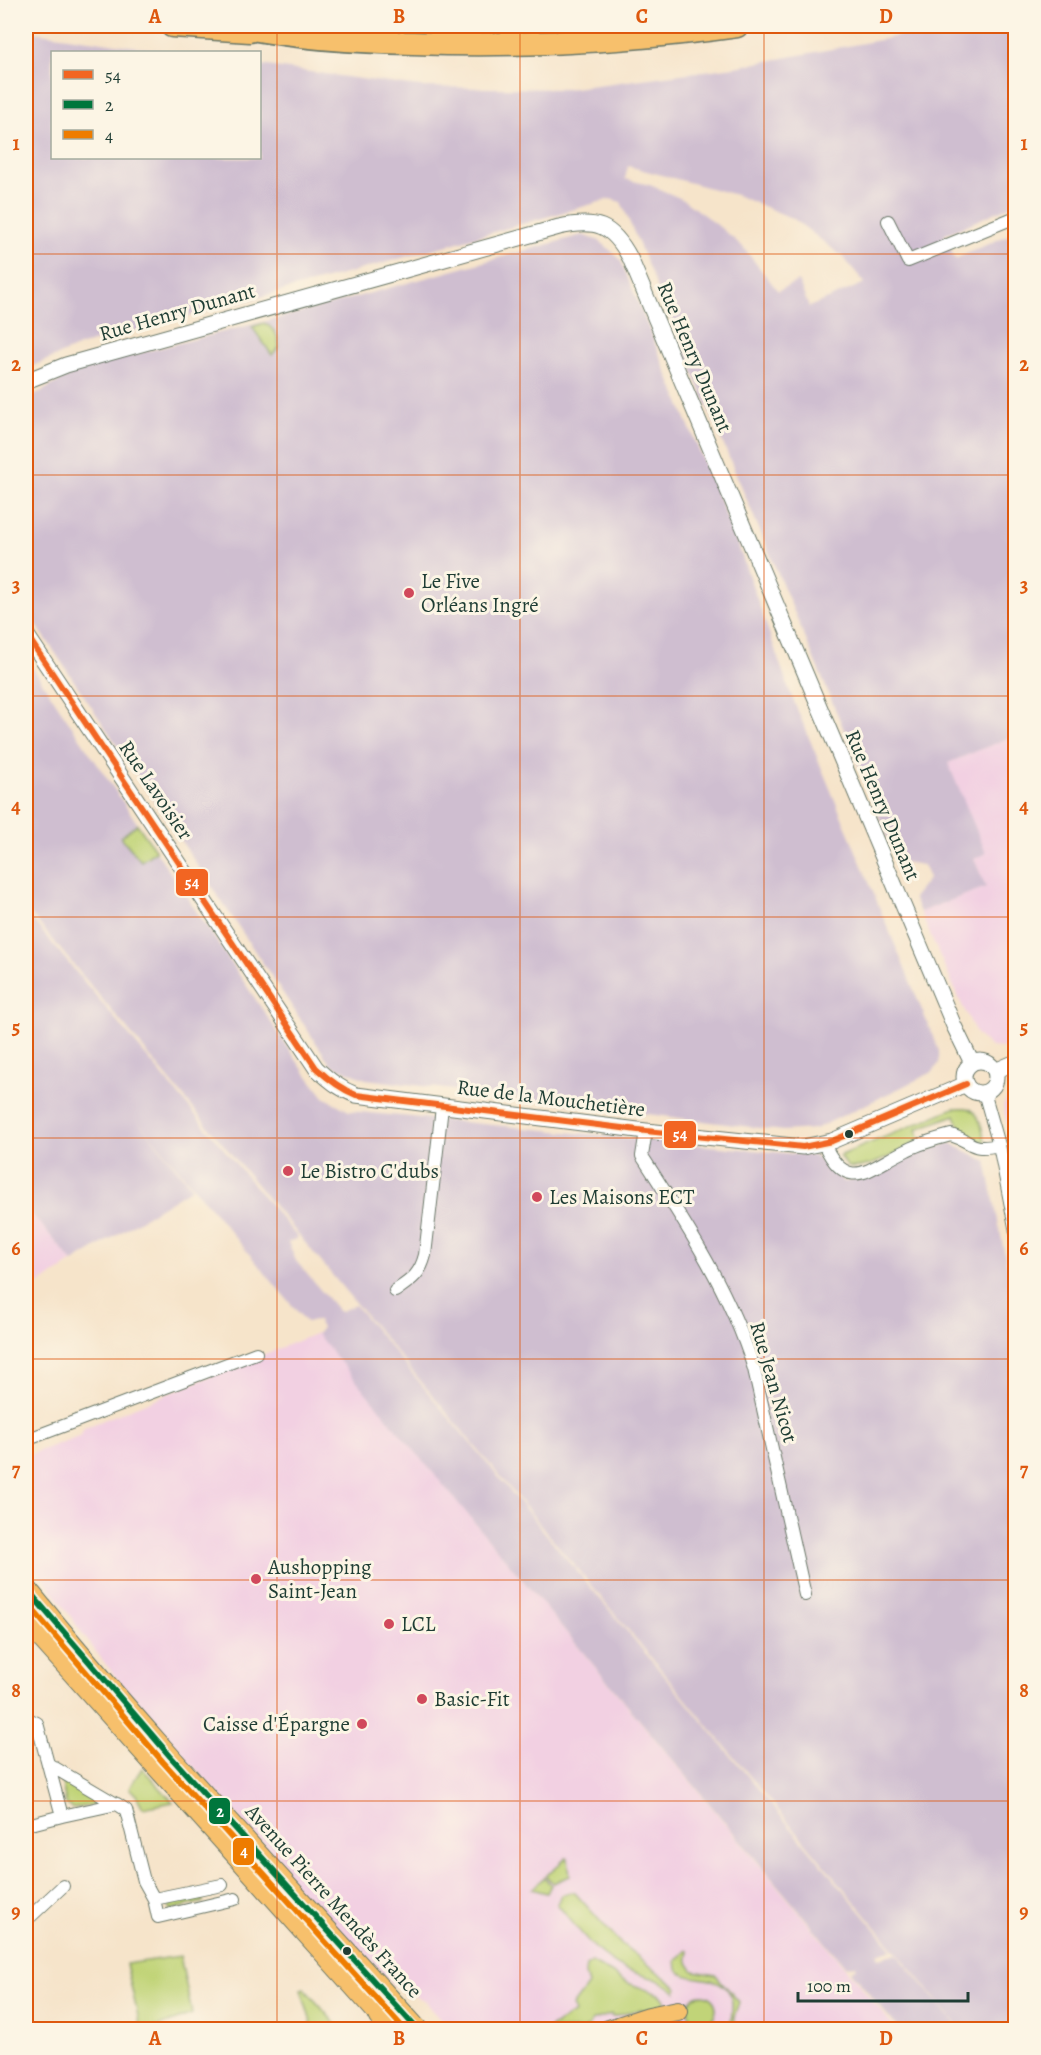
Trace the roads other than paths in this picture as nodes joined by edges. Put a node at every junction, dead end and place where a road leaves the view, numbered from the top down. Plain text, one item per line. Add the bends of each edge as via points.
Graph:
1 (172, 26) edge
2 (236, 26) edge
3 (737, 26) edge
4 (266, 32) junction
5 (1016, 217) edge
6 (888, 221) dead end
7 (26, 381) edge
8 (26, 634) edge
9 (1016, 1062) edge
10 (972, 1063) junction
11 (995, 1071) junction
12 (966, 1084) junction
13 (336, 1085) joint
14 (984, 1092) junction
15 (442, 1107) junction
16 (646, 1131) junction
17 (824, 1144) junction
18 (999, 1145) junction
19 (1016, 1232) edge
20 (394, 1291) dead end
21 (256, 1353) dead end
22 (26, 1440) edge
23 (26, 1588) edge
24 (805, 1595) dead end
25 (26, 1621) edge
26 (26, 1718) edge
27 (48, 1764) junction
28 (116, 1804) junction
29 (62, 1816) junction
30 (35, 1823) dead end
31 (222, 1885) dead end
32 (63, 1886) dead end
33 (154, 1899) junction
34 (235, 1899) dead end
35 (26, 1917) edge
36 (395, 2004) junction
37 (668, 2018) edge
38 (390, 2030) edge
39 (418, 2030) edge
40 (430, 2030) edge
41 (609, 2030) edge
42 (628, 2030) edge

1 - 4 highway
2 - 4 highway
3 - 4 highway via 621,39 489,45 357,41
5 - 6 street via 908,261
7 - 10 street, Rue Henry Dunant via 66,365 559,227 581,222 610,231 622,242 630,258
8 - 13 street, Rue Lavoisier via 310,1059
9 - 11 street
10 - 11 street via 985,1062
10 - 12 street via 964,1075
11 - 14 street via 995,1082
12 - 14 street via 973,1091
12 - 17 street, Rue de la Mouchetière
13 - 15 street, Rue de la Mouchetière via 356,1095
14 - 18 street
15 - 16 street, Rue de la Mouchetière
15 - 20 street via 421,1268 414,1278
16 - 17 street, Rue de la Mouchetière via 794,1147
16 - 24 street, Rue Jean Nicot via 642,1156 685,1222 743,1334
17 - 18 street via 838,1168 852,1174 871,1169 912,1147 951,1135 982,1149
18 - 19 street
21 - 22 street
23 - 36 main road, Avenue Pierre Mendès France via 85,1661
25 - 38 main road, Avenue Pierre Mendès France
26 - 27 street via 37,1723
27 - 28 street
27 - 29 street
28 - 29 street
28 - 33 street via 126,1810 144,1881
29 - 30 street
31 - 33 street
32 - 35 street
33 - 34 street via 158,1917
36 - 39 main road, Avenue Pierre Mendès France
36 - 40 main road via 413,2011
37 - 41 main road via 649,2017
37 - 42 main road

